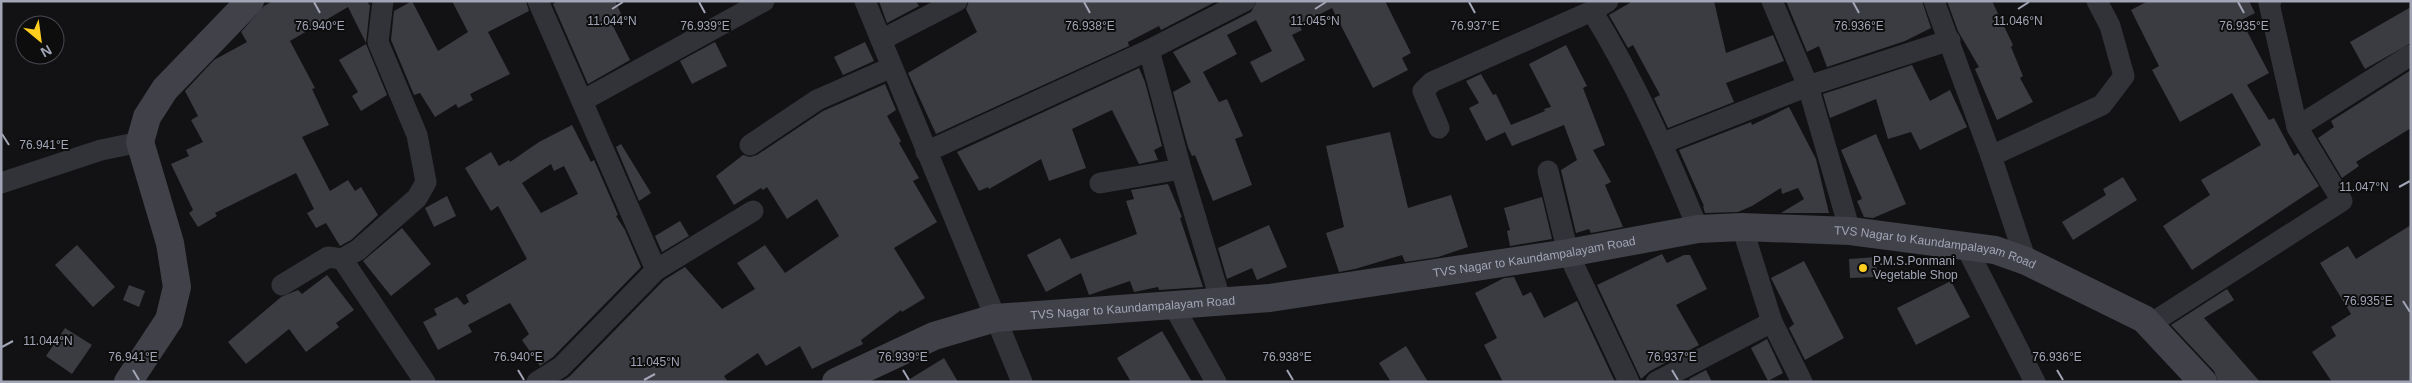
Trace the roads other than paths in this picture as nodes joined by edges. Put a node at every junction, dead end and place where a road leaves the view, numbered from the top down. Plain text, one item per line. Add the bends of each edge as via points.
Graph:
1 (250, 1) edge
2 (383, 1) edge
3 (538, 1) edge
4 (764, 1) edge
5 (865, 1) edge
6 (957, 1) edge
7 (1245, 1) edge
8 (1772, 1) edge
9 (1934, 1) edge
10 (2097, 1) edge
11 (2271, 1) edge
12 (1600, 6) edge
13 (881, 40) junction
14 (1950, 40) junction
15 (1149, 50) junction
16 (2411, 55) edge
17 (892, 67) junction
18 (1808, 86) junction
19 (582, 101) junction
20 (2297, 127) junction
21 (1439, 128) dead end
22 (140, 142) junction
23 (1663, 143) junction
24 (750, 145) dead end
25 (926, 152) junction
26 (1991, 156) junction
27 (1181, 169) junction
28 (1548, 171) dead end
29 (1, 183) edge
30 (1100, 183) dead end
31 (753, 210) dead end
32 (1742, 227) junction
33 (1698, 229) junction
34 (1850, 231) junction
35 (1965, 246) junction
36 (1568, 253) junction
37 (342, 259) junction
38 (2026, 261) junction
39 (656, 270) junction
40 (282, 285) dead end
41 (1221, 302) junction
42 (1173, 305) junction
43 (995, 318) junction
44 (1772, 322) junction
45 (2150, 324) junction
46 (128, 382) edge
47 (426, 382) edge
48 (537, 382) edge
49 (836, 382) edge
50 (1022, 382) edge
51 (1216, 382) edge
52 (1629, 382) edge
53 (1656, 382) edge
54 (1802, 382) edge
55 (2035, 382) edge
56 (2203, 382) edge

1 - 22 street via 165,88 146,117
2 - 37 street via 378,42 417,135 426,182 417,198 358,250
3 - 19 street
4 - 19 street
5 - 13 street
6 - 13 street
7 - 15 street
8 - 18 street
9 - 14 street
10 - 26 street via 2110,26 2124,76 2102,105
11 - 20 street
12 - 21 street via 1432,82 1423,91
12 - 23 street
13 - 17 street
14 - 18 street
14 - 26 street
15 - 25 street
15 - 27 street
16 - 20 street
17 - 24 street via 817,100
17 - 25 street
18 - 23 street
18 - 34 street
19 - 39 street
20 - 45 street via 2342,200
22 - 29 street via 101,150
22 - 46 street via 170,244 177,287 169,320
23 - 33 street
25 - 43 street
26 - 38 street
27 - 30 street
27 - 41 street
28 - 36 street
31 - 39 street
32 - 33 street, TVS Nagar to Kaundampalayam Road
32 - 34 street, TVS Nagar to Kaundampalayam Road
32 - 44 street
33 - 36 street, TVS Nagar to Kaundampalayam Road
34 - 35 street, TVS Nagar to Kaundampalayam Road
35 - 38 street, TVS Nagar to Kaundampalayam Road via 1994,250
35 - 55 street
36 - 41 street, TVS Nagar to Kaundampalayam Road via 1308,293
36 - 52 street
37 - 40 street via 328,257
37 - 47 street
38 - 45 street, TVS Nagar to Kaundampalayam Road
39 - 48 street via 561,367
41 - 42 street, TVS Nagar to Kaundampalayam Road
42 - 43 street, TVS Nagar to Kaundampalayam Road
42 - 51 street
43 - 49 street, TVS Nagar to Kaundampalayam Road via 934,336
43 - 50 street
44 - 53 street
44 - 54 street
45 - 56 street, TVS Nagar to Kaundampalayam Road

